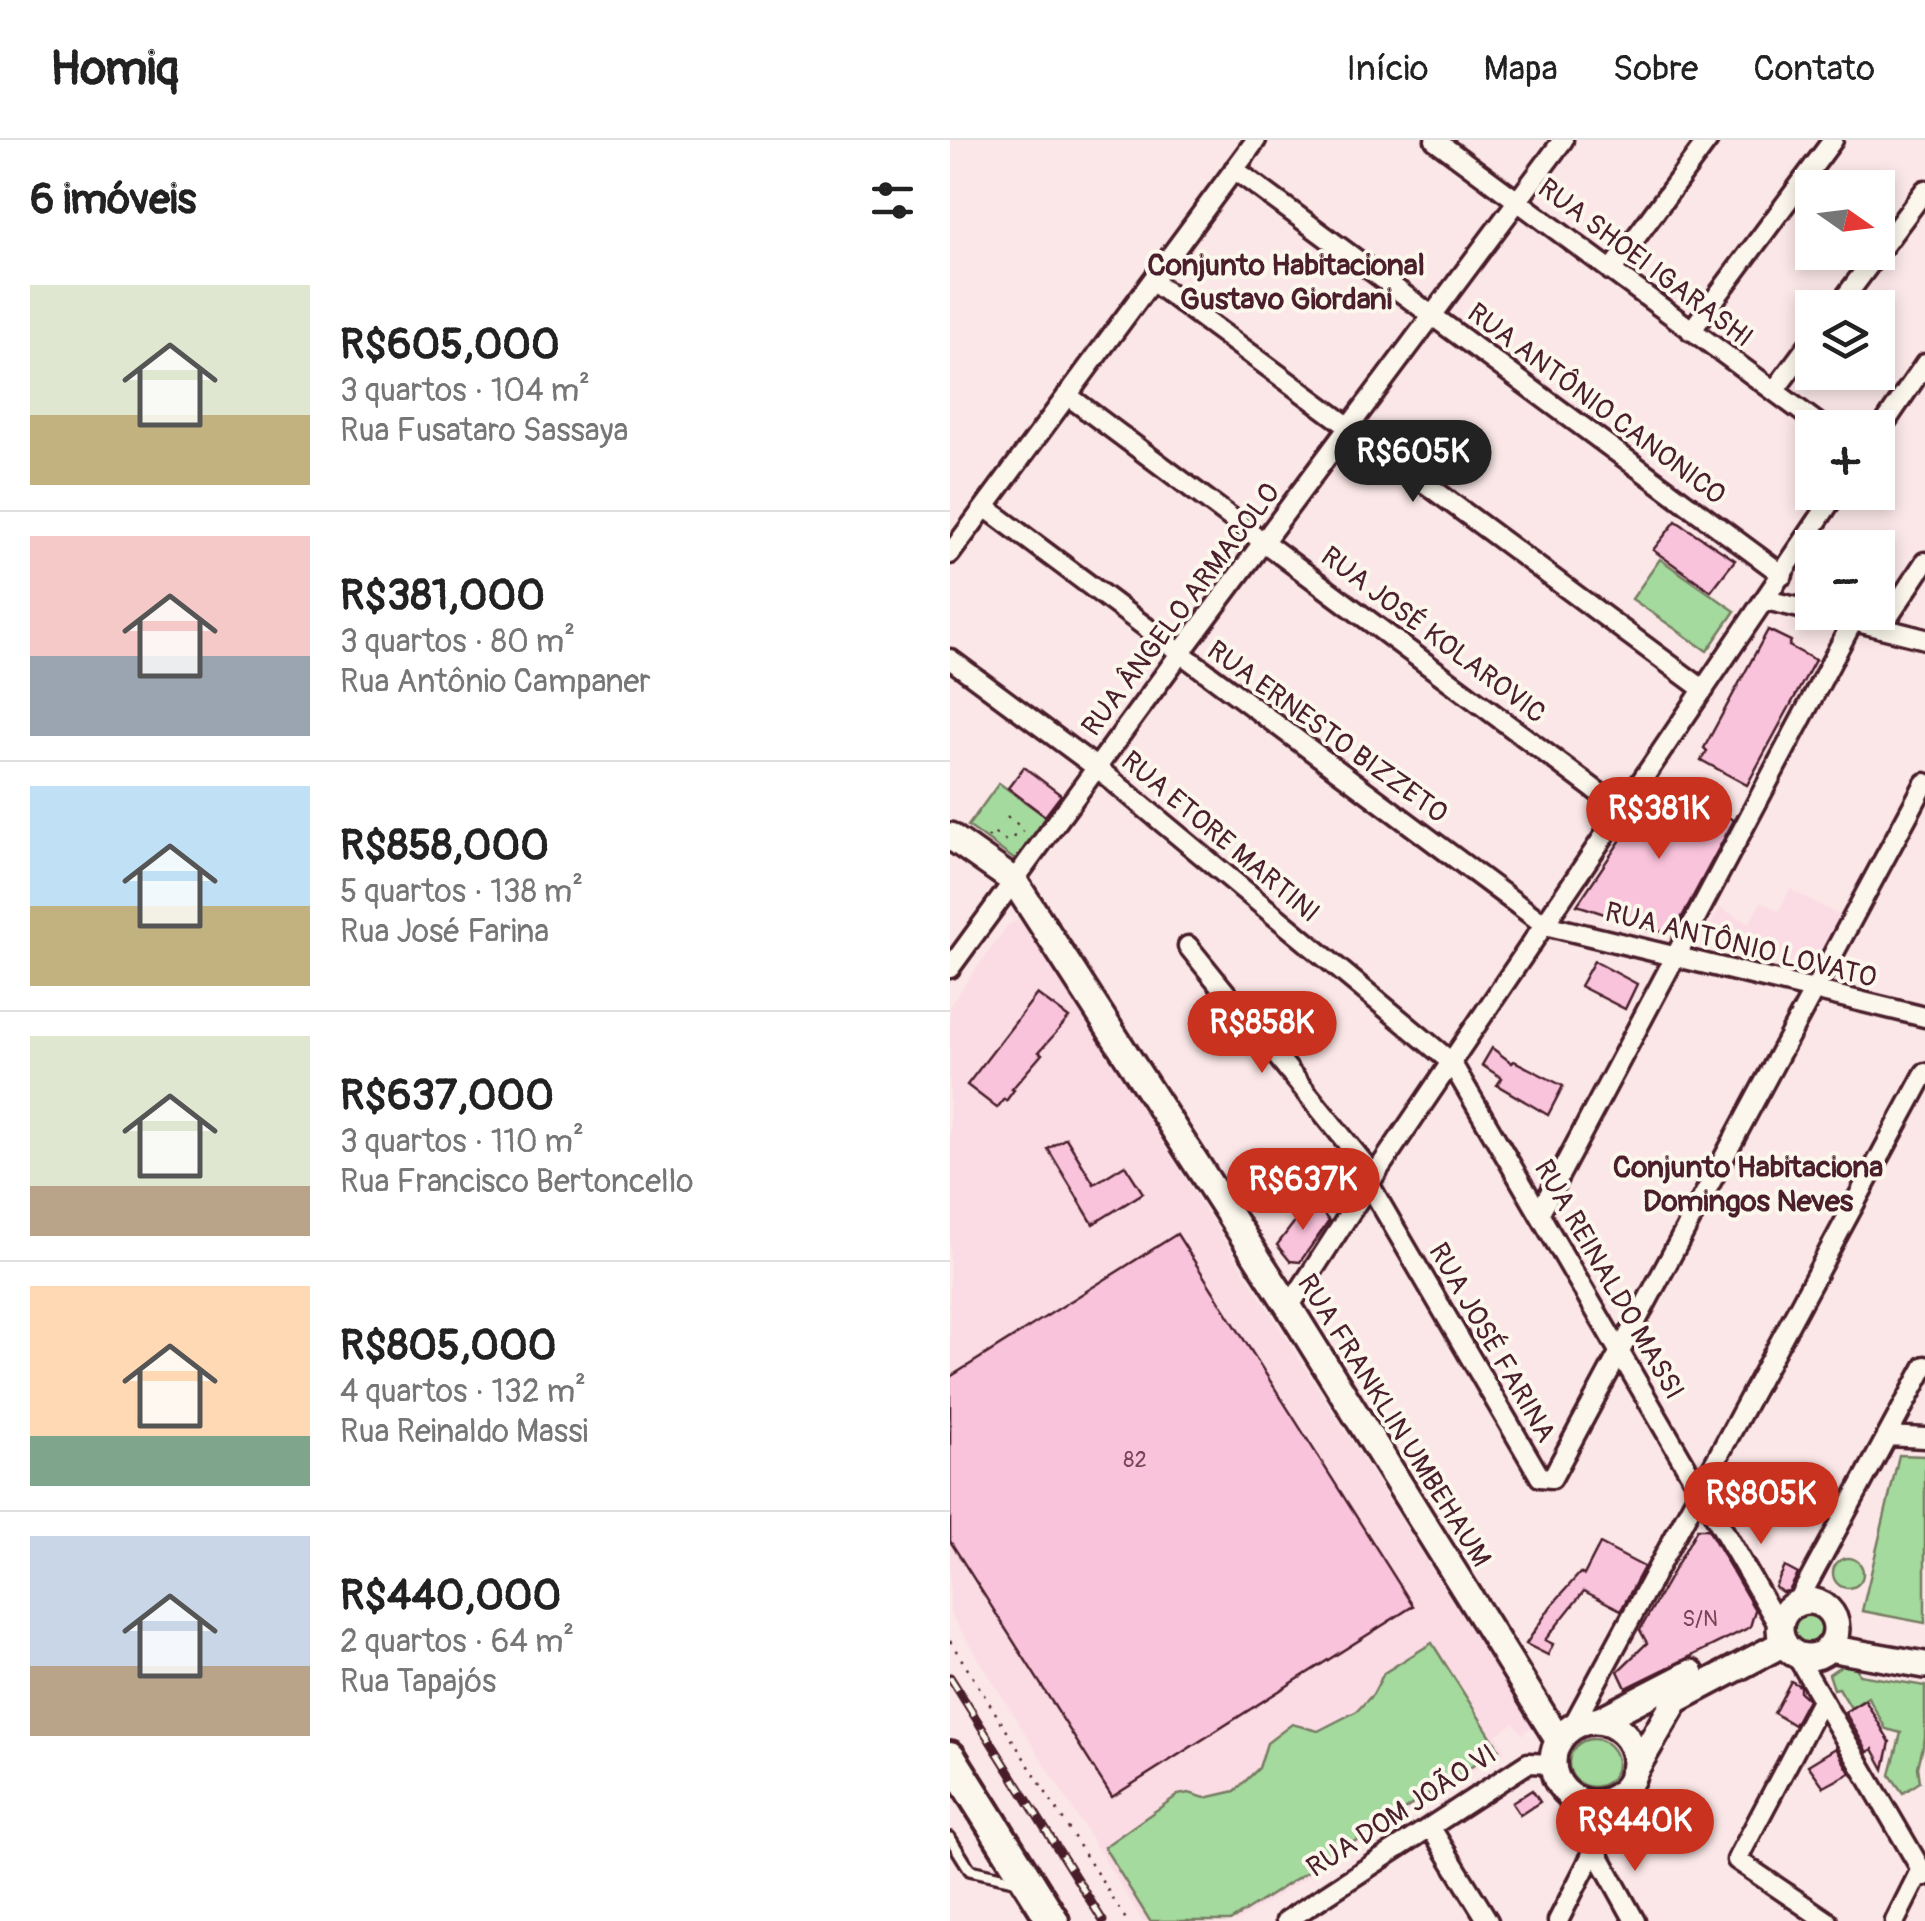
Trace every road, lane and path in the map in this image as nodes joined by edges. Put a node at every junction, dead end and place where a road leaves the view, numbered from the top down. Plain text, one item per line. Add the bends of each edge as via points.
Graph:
1 (1256, 140) edge
2 (1436, 140) edge
3 (1563, 140) edge
4 (1708, 140) edge
5 (1833, 140) edge
6 (1234, 169) junction
7 (1925, 190) edge
8 (1518, 202) junction
9 (1611, 271) junction
10 (1152, 281) junction
11 (1850, 290) edge
12 (1433, 315) junction
13 (1691, 331) junction
14 (1795, 363) edge
15 (1925, 364) edge
16 (1774, 391) junction
17 (1067, 395) junction
18 (1800, 410) edge
19 (1894, 410) edge
20 (1349, 428) junction
21 (985, 507) junction
22 (1825, 510) edge
23 (1265, 542) junction
24 (950, 554) edge
25 (1925, 562) edge
26 (1782, 575) junction
27 (1766, 600) junction
28 (1795, 607) edge
29 (1895, 607) edge
30 (1848, 630) edge
31 (1889, 630) edge
32 (1925, 639) edge
33 (1179, 655) junction
34 (950, 659) edge
35 (1704, 690) junction
36 (1097, 768) junction
37 (1925, 783) edge
38 (1622, 810) junction
39 (1007, 817) dead end
40 (1036, 825) dead end
41 (1026, 830) junction
42 (992, 832) dead end
43 (950, 836) edge
44 (1034, 836) dead end
45 (1014, 880) junction
46 (1544, 925) junction
47 (1188, 946) dead end
48 (1674, 956) junction
49 (950, 968) edge
50 (1814, 989) junction
51 (1925, 1017) edge
52 (1451, 1062) junction
53 (1925, 1074) edge
54 (1371, 1180) junction
55 (1540, 1212) junction
56 (1289, 1307) junction
57 (1620, 1349) junction
58 (1925, 1366) edge
59 (1888, 1436) junction
60 (1925, 1438) edge
61 (1700, 1490) junction
62 (1797, 1604) junction
63 (1832, 1639) junction
64 (950, 1641) edge
65 (1786, 1641) junction
66 (1925, 1648) edge
67 (1925, 1665) edge
68 (1822, 1698) junction
69 (1598, 1721) junction
70 (1560, 1753) junction
71 (950, 1757) edge
72 (1631, 1778) junction
73 (1431, 1828) junction
74 (950, 1838) edge
75 (1594, 1849) junction
76 (1923, 1872) edge
77 (1030, 1883) junction
78 (1314, 1904) junction
79 (1053, 1921) edge
80 (1127, 1921) edge
81 (1286, 1921) edge
82 (1324, 1921) edge
83 (1488, 1921) edge
84 (1558, 1921) edge
85 (1635, 1921) edge
86 (1827, 1921) edge
87 (1895, 1921) edge

1 - 6 street
2 - 8 street, RUA SHOEI IGARASHI
3 - 8 street, RUA ÂNGELO ARMACOLO
4 - 9 street
5 - 13 street
6 - 10 street
6 - 12 street, RUA ANTÔNIO CANONICO
7 - 11 street
8 - 9 street, RUA SHOEI IGARASHI
8 - 12 street, RUA ÂNGELO ARMACOLO
9 - 13 street, RUA SHOEI IGARASHI
10 - 17 street
10 - 20 street
12 - 20 street, RUA ÂNGELO ARMACOLO
12 - 26 street, RUA ANTÔNIO CANONICO
13 - 16 street, RUA SHOEI IGARASHI
14 - 16 street
15 - 19 street
16 - 18 street, RUA SHOEI IGARASHI
17 - 21 street
17 - 23 street, RUA JOSÉ KOLAROVIC
20 - 23 street, RUA ÂNGELO ARMACOLO
20 - 35 street
21 - 24 street
21 - 33 street, RUA ERNESTO BIZZETO
22 - 26 street
23 - 33 street, RUA ÂNGELO ARMACOLO
23 - 38 street, RUA JOSÉ KOLAROVIC
25 - 29 street
26 - 27 street
27 - 28 street
27 - 35 street
30 - 48 street
31 - 32 street
33 - 36 street, RUA ÂNGELO ARMACOLO
33 - 46 street, RUA ERNESTO BIZZETO
34 - 36 street, RUA ETORE MARTINI
35 - 38 street
36 - 45 street, RUA ÂNGELO ARMACOLO
36 - 52 street, RUA ETORE MARTINI
37 - 50 street
38 - 46 street
39 - 41 path
40 - 41 path
41 - 42 path via 1006,840
41 - 44 path
43 - 45 street
45 - 49 street, RUA ÂNGELO ARMACOLO
45 - 56 street, RUA FRANKLIN UMBEHAUM
46 - 48 street, RUA ANTÔNIO LOVATO
46 - 52 street
47 - 54 street, RUA JOSÉ FARINA
48 - 50 street, RUA ANTÔNIO LOVATO
48 - 55 street
50 - 51 street, RUA ANTÔNIO LOVATO
50 - 57 street
52 - 54 street
52 - 55 street, RUA REINALDO MASSI
53 - 61 street
54 - 56 street
54 - 57 street, RUA JOSÉ FARINA via 1540,1477 1552,1478
55 - 57 street, RUA REINALDO MASSI
56 - 70 street, RUA FRANKLIN UMBEHAUM
57 - 61 street, RUA REINALDO MASSI
58 - 59 street
59 - 60 street
59 - 62 street
61 - 65 street, RUA REINALDO MASSI
61 - 70 street
62 - 63 street via 1821,1604 1832,1615
62 - 65 street via 1785,1613
63 - 65 street via 1813,1656
63 - 66 street
63 - 67 street
64 - 80 path
65 - 68 street, RUA REINALDO MASSI
65 - 69 street
65 - 72 street via 1676,1700
68 - 76 street, RUA REINALDO MASSI
68 - 86 street via 1737,1860
69 - 70 street
69 - 72 street via 1628,1740
70 - 72 street via 1576,1799 1592,1803 1617,1795
70 - 73 street, RUA DOM JOÃO VI via 1528,1763
70 - 75 street
71 - 77 main road
72 - 75 street
73 - 78 street, RUA DOM JOÃO VI
73 - 83 street
74 - 77 lane via 970,1870
75 - 84 street
75 - 85 street
76 - 87 street
77 - 79 main road
78 - 81 street, RUA DOM JOÃO VI
78 - 82 street

